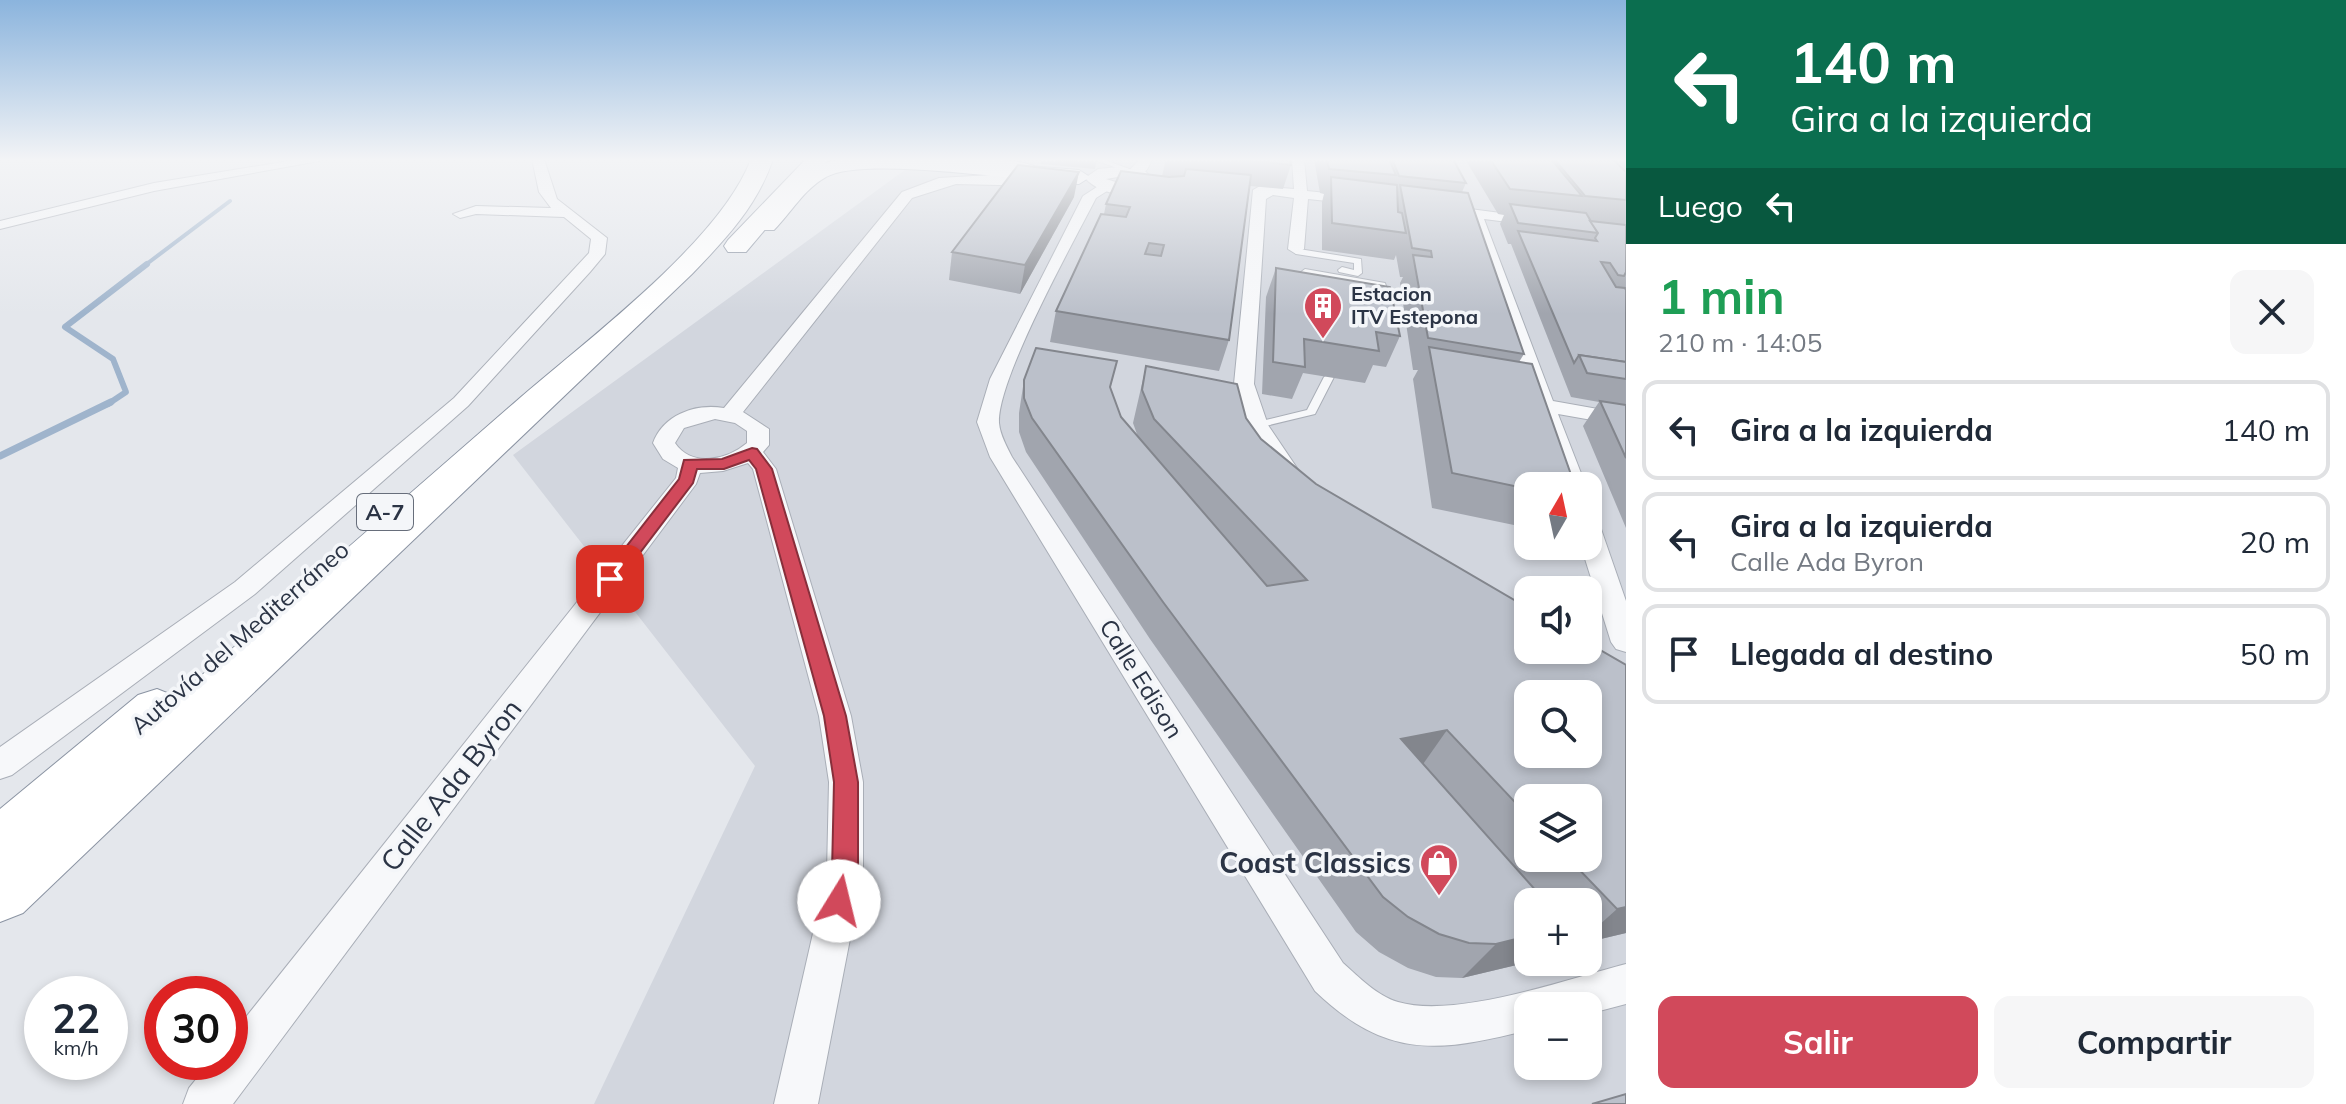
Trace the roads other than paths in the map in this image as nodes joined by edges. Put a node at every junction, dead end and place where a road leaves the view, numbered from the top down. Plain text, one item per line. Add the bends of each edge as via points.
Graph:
1 (58, 211) edge
2 (474, 211) edge
3 (492, 211) edge
4 (562, 211) edge
5 (714, 211) edge
6 (733, 211) edge
7 (768, 211) edge
8 (779, 211) edge
9 (894, 211) edge
10 (1083, 211) edge
11 (1252, 211) edge
12 (1298, 211) edge
13 (1431, 211) edge
14 (1475, 211) edge
15 (566, 213) junction
16 (460, 214) dead end
17 (1473, 216) junction
18 (0, 225) edge
19 (1550, 225) edge
20 (1255, 235) junction
21 (737, 246) junction
22 (1289, 256) junction
23 (1351, 280) junction
24 (1348, 307) edge
25 (1387, 308) edge
26 (1329, 377) dead end
27 (1547, 406) junction
28 (730, 414) junction
29 (1626, 420) edge
30 (1257, 425) junction
31 (752, 453) junction
32 (690, 464) junction
33 (1569, 472) edge
34 (451, 483) junction
35 (1301, 483) edge
36 (1598, 560) edge
37 (1626, 642) edge
38 (0, 765) edge
39 (0, 846) edge
40 (0, 892) edge
41 (1626, 984) edge
42 (1595, 992) edge
43 (1514, 1013) edge
44 (205, 1104) edge
45 (796, 1104) edge

1 - 18 street
2 - 16 street
3 - 15 street
4 - 15 street
5 - 39 highway, Autovía del Mediterráneo / A-7 via 643,286
6 - 34 highway, Autovía del Mediterráneo / A-7 via 676,274
7 - 21 highway
8 - 21 highway
9 - 28 street
10 - 43 street, Calle Edison via 989,409 990,433 1001,457 1329,977 1352,1001 1419,1028 1451,1029
11 - 20 street
12 - 22 street
13 - 17 street
14 - 17 street
15 - 38 street via 599,238 597,254 461,402 245,588
17 - 19 street
17 - 27 street
20 - 22 street
20 - 22 street
21 - 34 highway, Autovía del Mediterráneo / A-7 via 648,330
22 - 22 lane via 1358,261 1358,273
22 - 23 lane
22 - 30 street via 1255,267 1244,384
23 - 24 lane via 1357,304
23 - 25 lane via 1382,285
26 - 30 lane via 1311,412
27 - 29 street
27 - 33 street
28 - 31 street via 758,429
28 - 32 street via 699,415 666,434 667,451
30 - 35 street via 1279,463
31 - 32 street via 724,464
31 - 45 street via 764,469 835,716 846,782 845,872
32 - 44 street, Calle Ada Byron via 688,479
34 - 40 highway, Autovía del Mediterráneo / A-7
36 - 37 street
41 - 42 street

